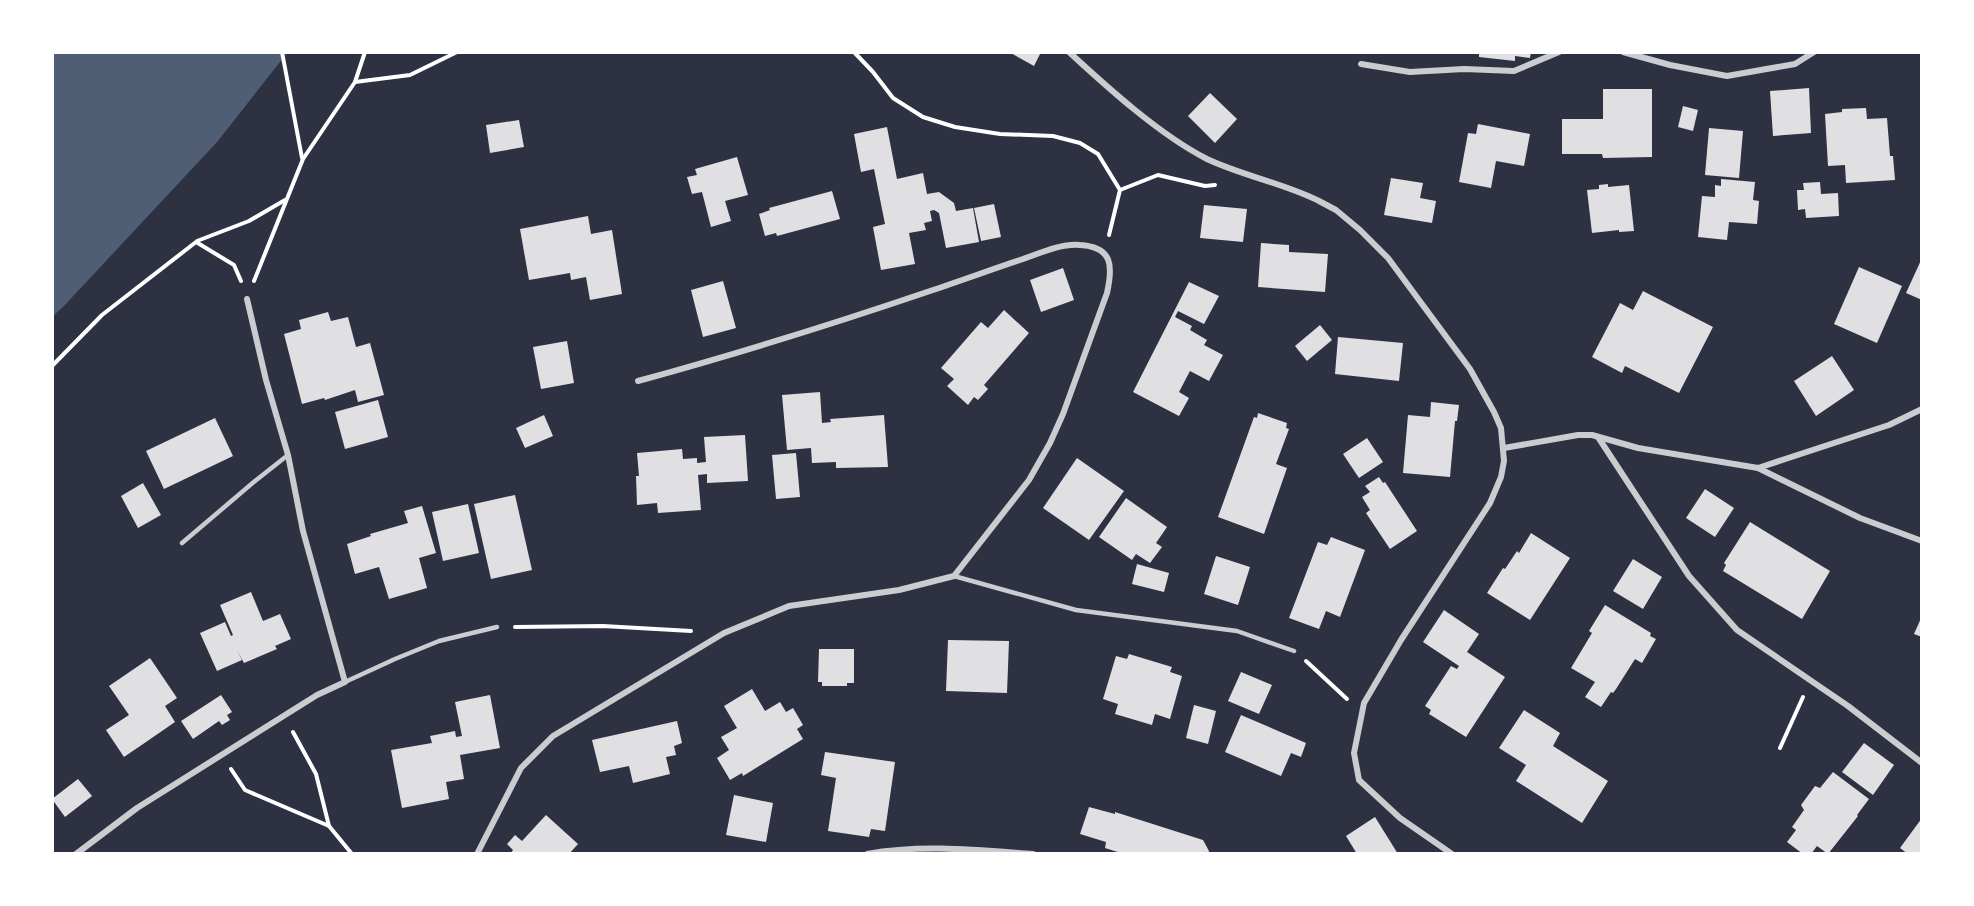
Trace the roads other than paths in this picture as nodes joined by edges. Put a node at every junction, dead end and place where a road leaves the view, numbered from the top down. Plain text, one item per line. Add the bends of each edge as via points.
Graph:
1 (1069, 52) edge
2 (1559, 52) edge
3 (1623, 52) edge
4 (1814, 52) edge
5 (1361, 64) dead end
6 (247, 299) road end
7 (638, 381) dead end
8 (1922, 409) edge
9 (1598, 437) junction
10 (1504, 448) junction
11 (288, 455) junction
12 (1758, 468) junction
13 (1922, 541) edge
14 (182, 543) dead end
15 (954, 576) junction
16 (497, 627) road end
17 (1294, 651) road end
18 (345, 682) junction
19 (1922, 763) edge
20 (76, 854) edge
21 (477, 854) edge
22 (867, 854) edge
23 (1033, 854) edge
24 (1452, 854) edge

1 - 10 street via 1174,139 1207,158 1319,201 1360,230 1392,264 1470,369 1501,428
2 - 5 street via 1514,71 1410,72
3 - 4 street via 1727,76 1795,64
6 - 11 street
7 - 15 street via 716,360 1048,250 1079,244 1105,253 1112,273 1107,293 1050,443 1029,480
8 - 12 street via 1889,425
9 - 10 street via 1578,435
9 - 12 street via 1638,448
9 - 19 street via 1689,576 1737,630 1848,705
10 - 24 street via 1502,477 1491,504 1401,640 1361,711 1354,753 1359,780 1400,818
11 - 14 lane
11 - 18 street via 303,531
12 - 13 street via 1860,518
15 - 17 lane via 1076,610 1237,631
15 - 21 street via 899,590 789,606 724,633 553,736 521,768
16 - 18 lane via 439,641
18 - 20 street via 317,695 137,808
22 - 23 street via 964,849

